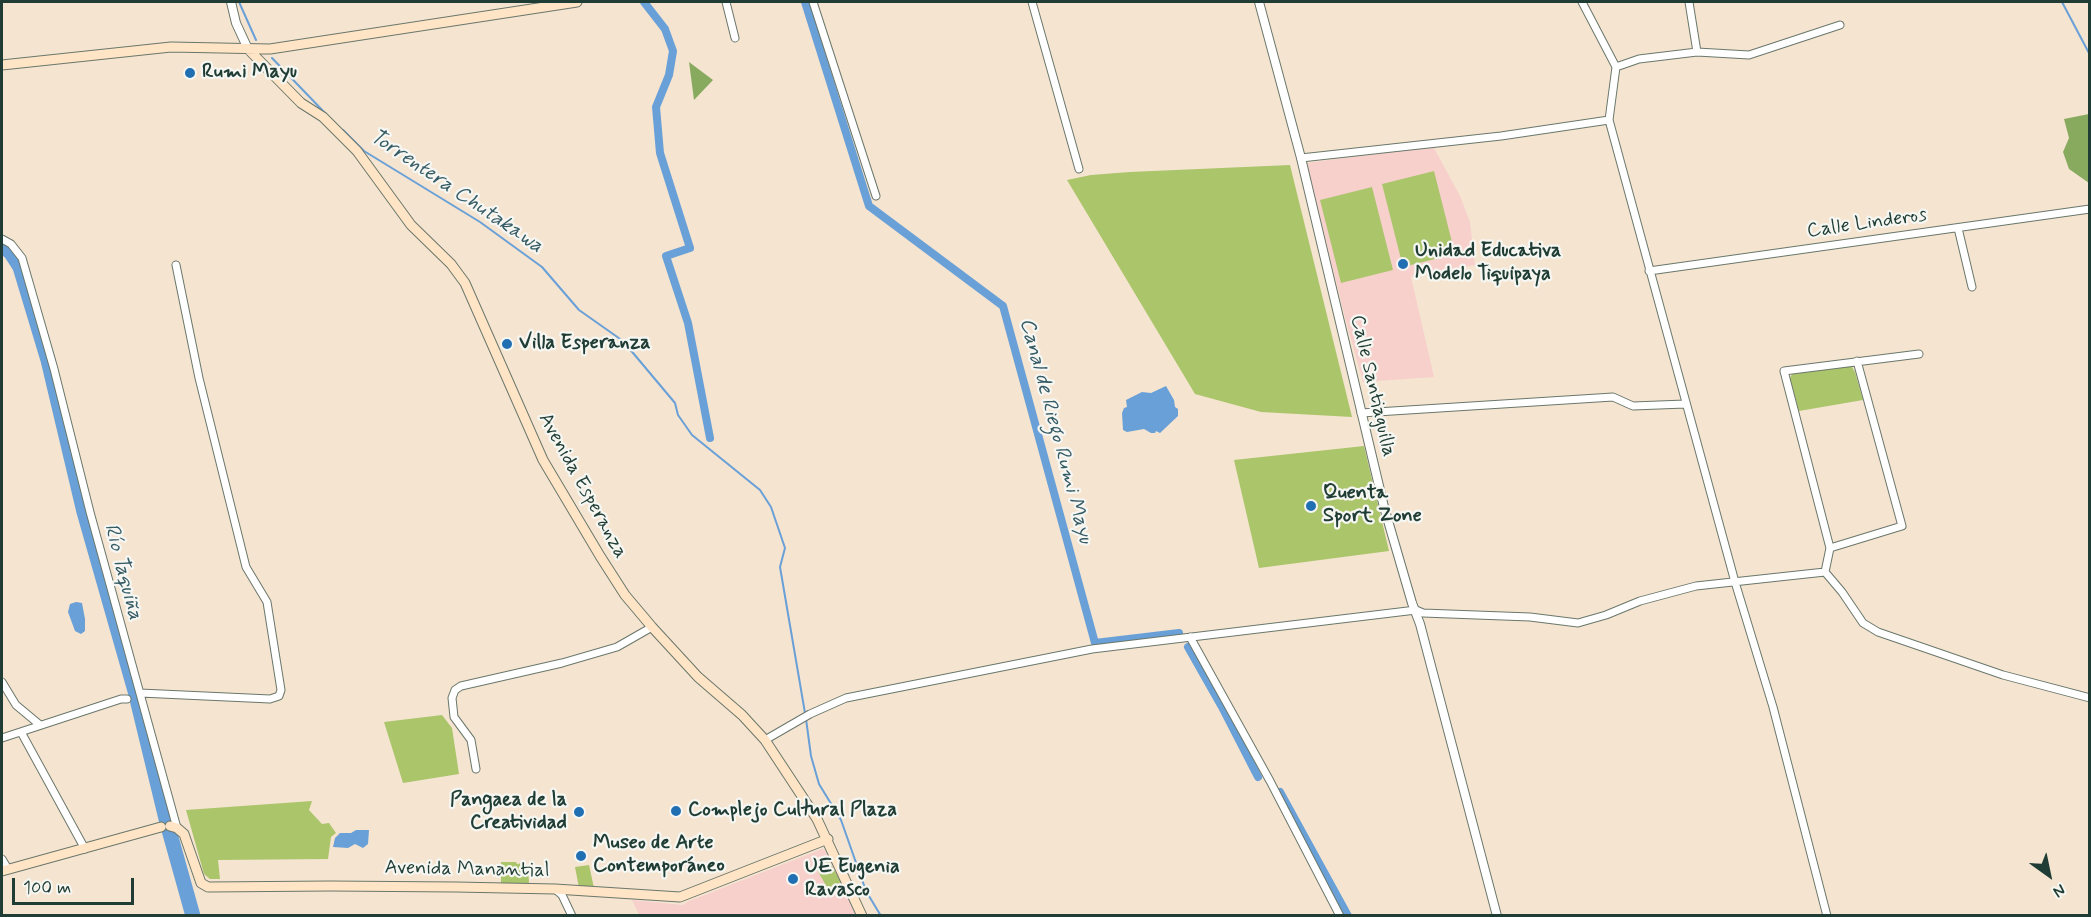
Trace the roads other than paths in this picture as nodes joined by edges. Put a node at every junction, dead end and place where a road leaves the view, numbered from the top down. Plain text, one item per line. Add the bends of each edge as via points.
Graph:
1 (231, 2) edge
2 (577, 2) edge
3 (726, 2) edge
4 (813, 2) edge
5 (1032, 2) edge
6 (1259, 2) edge
7 (1582, 2) edge
8 (1689, 2) edge
9 (1840, 25) dead end
10 (735, 38) dead end
11 (252, 50) junction
12 (1697, 52) junction
13 (2, 65) edge
14 (1616, 67) junction
15 (1609, 120) junction
16 (1301, 158) junction
17 (1079, 169) dead end
18 (876, 196) dead end
19 (2090, 209) edge
20 (1958, 228) junction
21 (2, 239) edge
22 (176, 265) dead end
23 (1649, 272) junction
24 (1972, 287) dead end
25 (1919, 354) dead end
26 (1857, 362) junction
27 (1685, 404) junction
28 (1361, 413) junction
29 (1830, 548) junction
30 (1825, 572) junction
31 (1735, 582) junction
32 (1416, 610) junction
33 (652, 627) junction
34 (1190, 637) junction
35 (2, 682) edge
36 (140, 693) junction
37 (2090, 698) edge
38 (127, 699) dead end
39 (40, 725) junction
40 (21, 732) junction
41 (2, 738) edge
42 (765, 740) junction
43 (476, 769) dead end
44 (168, 827) junction
45 (828, 839) junction
46 (85, 849) junction
47 (2, 860) edge
48 (5, 870) edge
49 (555, 889) junction
50 (572, 915) edge
51 (862, 915) edge
52 (1330, 915) edge
53 (1339, 915) edge
54 (1497, 915) edge
55 (1827, 915) edge

1 - 11 street via 239,31
2 - 11 main road
3 - 10 street
4 - 18 street
5 - 17 street
6 - 16 street, Calle Santiaguilla
7 - 14 street
8 - 12 street
9 - 12 street via 1749,55
11 - 13 main road via 171,47
11 - 33 main road, Avenida Esperanza via 301,103 322,117 357,151 411,225 465,283 543,460 625,595
12 - 14 street via 1639,58
14 - 15 street
15 - 16 street
15 - 23 street
16 - 28 street, Calle Santiaguilla
19 - 20 street, Calle Linderos
20 - 23 street, Calle Linderos
20 - 24 street
21 - 36 street via 22,258
22 - 36 street via 246,567 267,602 280,690 279,696 270,699
23 - 27 street
25 - 26 street
26 - 29 street via 1902,526
26 - 29 street via 1784,371
27 - 28 street via 1633,406 1613,397
27 - 31 street
28 - 32 street, Calle Santiaguilla via 1384,507
29 - 30 street
30 - 31 street
30 - 37 street via 1863,623 1878,632 2003,675
31 - 32 street via 1696,586 1578,623 1530,616
31 - 55 street via 1773,707
32 - 34 street
32 - 54 street, Calle Santiaguilla
33 - 42 main road, Avenida Esperanza
33 - 43 street via 617,647 455,690 454,717 471,740
34 - 42 street via 1092,649 846,698
34 - 53 street
35 - 39 street via 16,705
36 - 44 street
38 - 39 street
39 - 40 street
40 - 41 street
40 - 46 street
42 - 45 main road, Avenida Esperanza
44 - 46 main road
44 - 49 main road, Avenida Manantial via 186,838 201,883 208,887
45 - 49 main road, Avenida Manantial via 680,897
45 - 51 main road, Avenida Esperanza
46 - 48 main road
47 - 48 street
49 - 50 street
52 - 53 street

